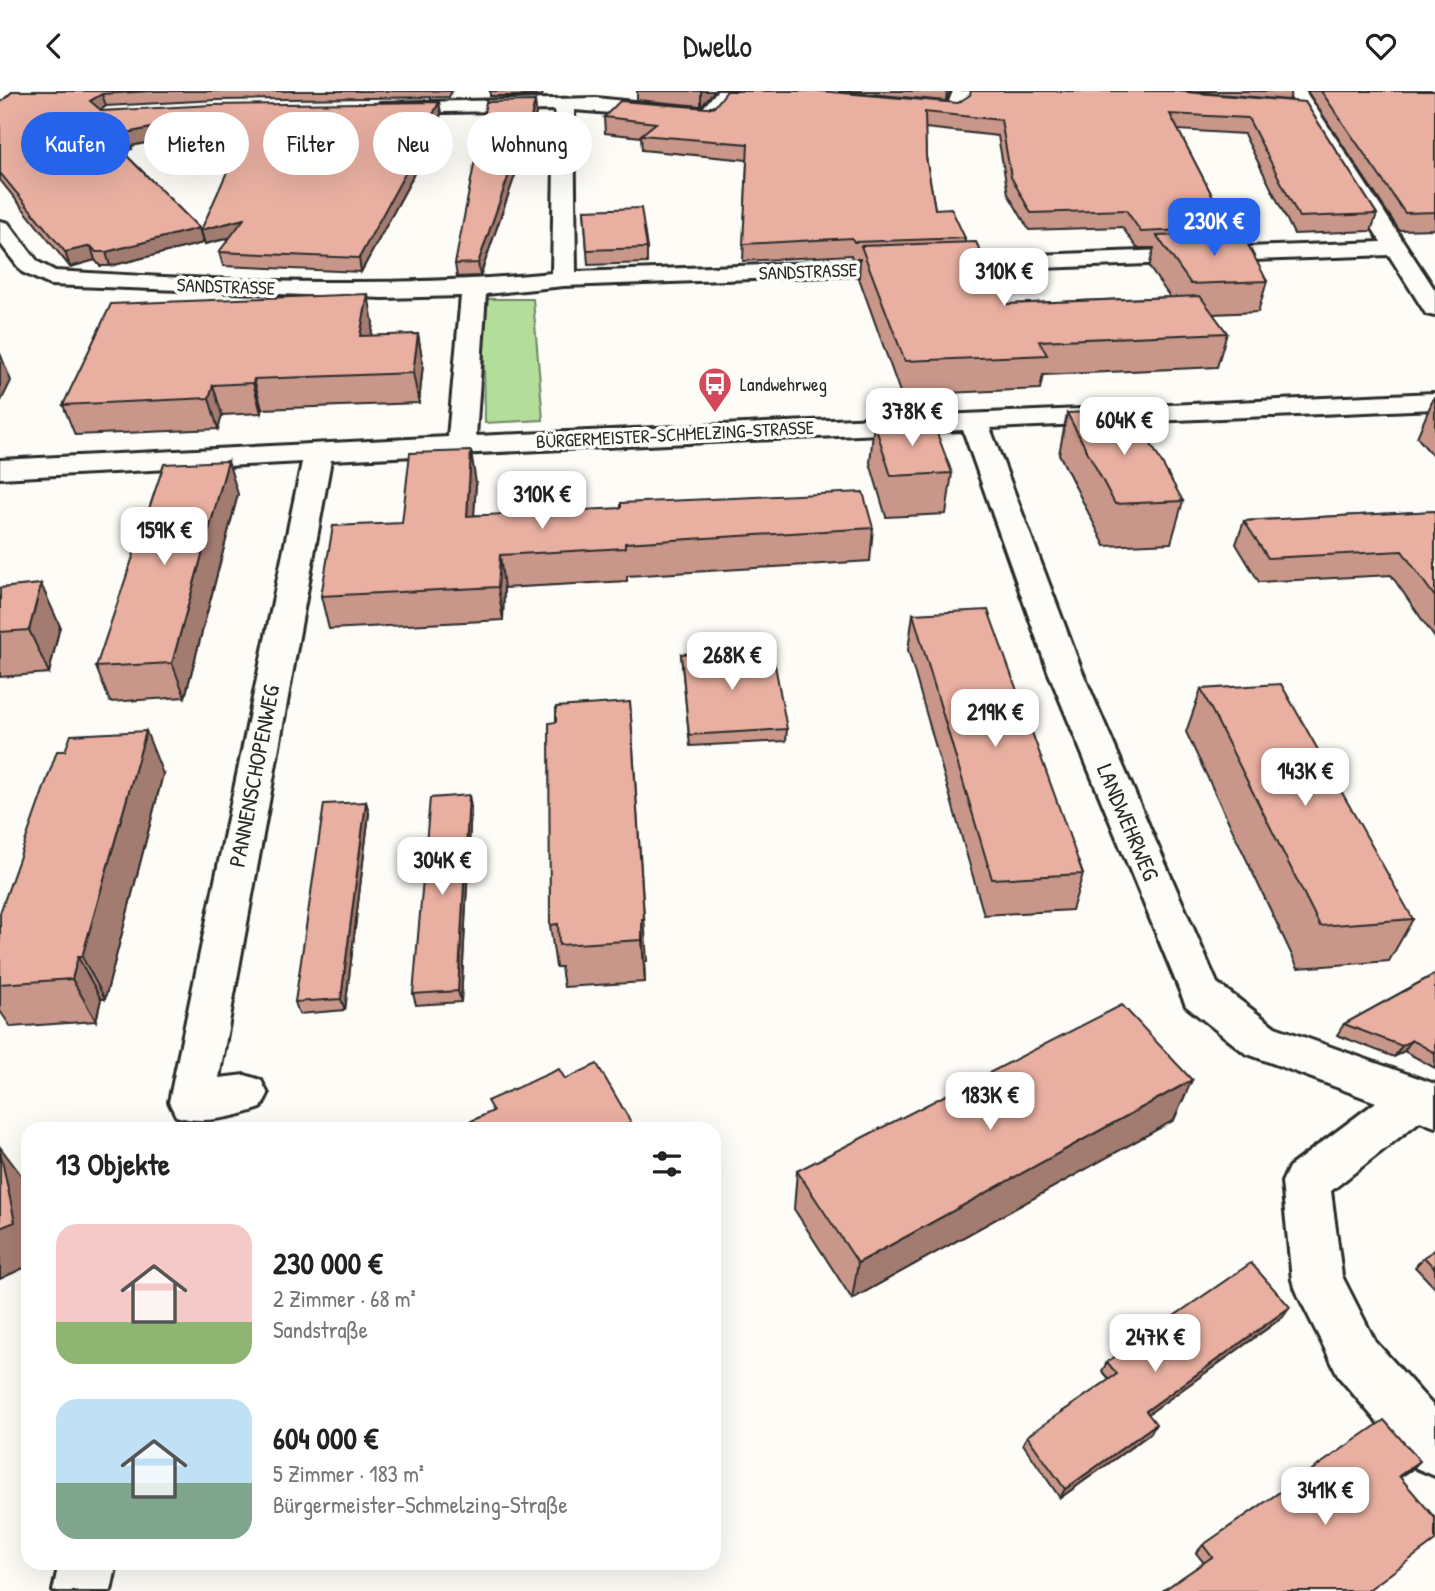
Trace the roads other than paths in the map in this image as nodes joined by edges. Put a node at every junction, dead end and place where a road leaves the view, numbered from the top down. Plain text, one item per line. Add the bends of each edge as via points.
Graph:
1 (727, 91) edge
2 (962, 91) edge
3 (1302, 100) edge
4 (564, 104) junction
5 (889, 104) edge
6 (365, 107) edge
7 (1281, 107) edge
8 (0, 228) edge
9 (1394, 248) junction
10 (564, 279) junction
11 (474, 288) junction
12 (1435, 309) edge
13 (1435, 401) edge
14 (974, 422) junction
15 (461, 444) junction
16 (318, 452) junction
17 (0, 469) edge
18 (245, 1094) dead end
19 (1426, 1102) edge
20 (189, 1115) edge
21 (1435, 1449) edge
22 (86, 1570) edge
23 (82, 1591) edge

1 - 4 street via 706,115
2 - 5 street via 956,110
3 - 7 street
3 - 9 street
4 - 6 street
4 - 10 street
8 - 11 street, SANDSTRASSE via 30,267 50,278 369,291
9 - 10 street, SANDSTRASSE
9 - 12 street
10 - 11 street, SANDSTRASSE
11 - 15 street
13 - 14 street, BÜRGERMEISTER-SCHMELZING-STRASSE
14 - 15 street, BÜRGERMEISTER-SCHMELZING-STRASSE
14 - 19 street, LANDWEHRWEG via 1065,671 1201,994 1260,1040
15 - 16 street, BÜRGERMEISTER-SCHMELZING-STRASSE
16 - 17 street, BÜRGERMEISTER-SCHMELZING-STRASSE
16 - 20 street, PANNENSCHOPENWEG
18 - 20 street, PANNENSCHOPENWEG
19 - 21 street, LANDWEHRWEG via 1306,1182 1317,1280 1357,1359
22 - 23 street

